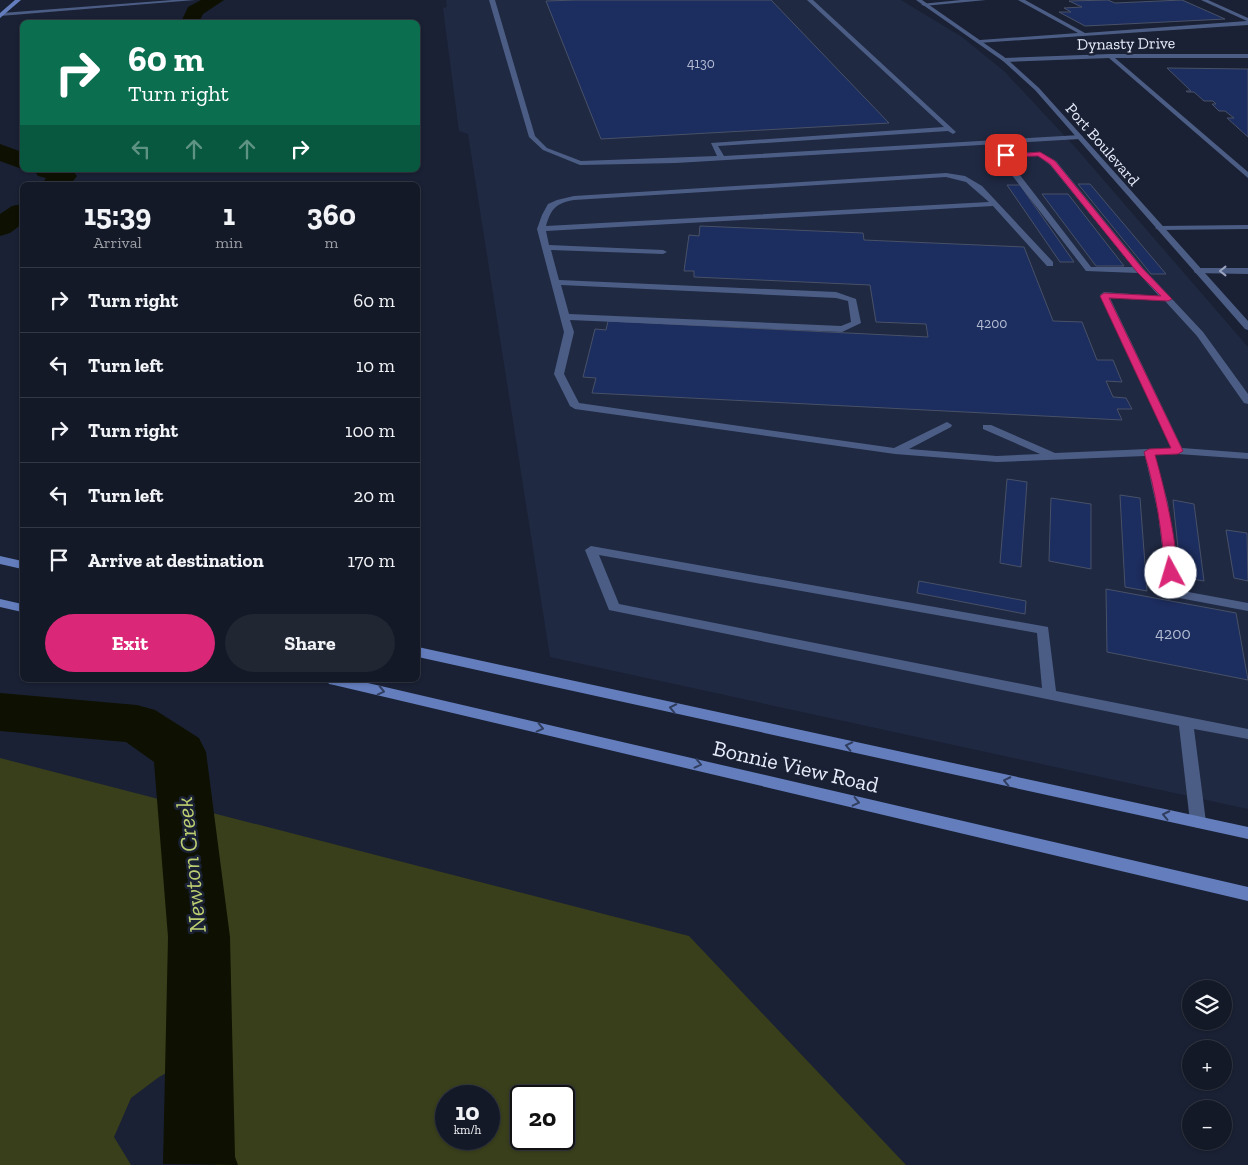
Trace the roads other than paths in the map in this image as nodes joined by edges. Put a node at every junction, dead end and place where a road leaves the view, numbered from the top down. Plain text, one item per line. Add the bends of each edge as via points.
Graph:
1 (18, 0) edge
2 (192, 0) edge
3 (492, 0) edge
4 (810, 0) edge
5 (983, 0) edge
6 (1021, 0) edge
7 (1204, 0) edge
8 (921, 2) edge
9 (1, 16) edge
10 (1248, 22) edge
11 (1085, 35) junction
12 (980, 42) junction
13 (1110, 56) junction
14 (1248, 56) edge
15 (1005, 60) junction
16 (950, 129) junction
17 (1080, 137) junction
18 (964, 143) junction
19 (722, 158) junction
20 (1248, 176) edge
21 (996, 204) junction
22 (1248, 227) edge
23 (1159, 228) junction
24 (541, 229) junction
25 (545, 247) junction
26 (663, 252) dead end
27 (1050, 264) dead end
28 (1140, 270) junction
29 (1198, 271) junction
30 (1248, 271) edge
31 (555, 282) junction
32 (1168, 299) junction
33 (564, 317) junction
34 (1248, 327) edge
35 (1248, 402) edge
36 (947, 425) dead end
37 (987, 427) dead end
38 (895, 451) junction
39 (1178, 451) junction
40 (1149, 452) junction
41 (1054, 456) junction
42 (1248, 456) edge
43 (0, 560) edge
44 (20, 565) edge
45 (0, 602) edge
46 (20, 607) edge
47 (1248, 607) edge
48 (420, 652) edge
49 (343, 682) edge
50 (1050, 695) junction
51 (1186, 722) junction
52 (1248, 734) edge
53 (1198, 822) junction
54 (1248, 833) edge
55 (1248, 894) edge

1 - 9 main road
2 - 9 street
3 - 19 street via 532,137 545,149 580,163
4 - 16 street
5 - 8 street
6 - 11 street
7 - 10 street
8 - 12 street, Port Boulevard
10 - 11 street
11 - 12 street
12 - 15 street, Port Boulevard
13 - 14 street, Dynasty Drive
13 - 15 street, Dynasty Drive
13 - 20 street
15 - 17 street, Port Boulevard via 1037,89
16 - 18 street
16 - 19 street via 713,144
17 - 18 street
17 - 23 street, Port Boulevard
18 - 19 street
21 - 24 street
21 - 24 street via 974,182 946,175 574,198 558,201 548,208
21 - 27 street
22 - 23 street
23 - 29 street, Port Boulevard
24 - 25 street
25 - 26 street
25 - 31 street
28 - 28 street via 1053,163 1040,154 1006,155 1005,161 1089,269
28 - 32 street
30 -> 29 street
29 - 34 street, Port Boulevard
31 - 33 street
31 - 33 street via 836,295 852,298 856,322 842,329
32 - 35 street via 1200,334
32 - 39 street via 1104,296
33 - 38 street via 569,332 559,374 575,406
36 - 38 street
37 - 41 street
38 - 41 street via 997,459
39 - 40 street
39 - 42 street
40 - 41 street
40 - 47 street via 1159,484 1171,575 1178,594
43 - 44 main road
45 - 46 main road
53 -> 48 main road, Bonnie View Road
49 -> 55 main road, Bonnie View Road
50 - 50 street via 614,607 591,550 1043,630
50 - 51 street
51 - 52 street
51 - 53 street
53 - 54 main road, Bonnie View Road

